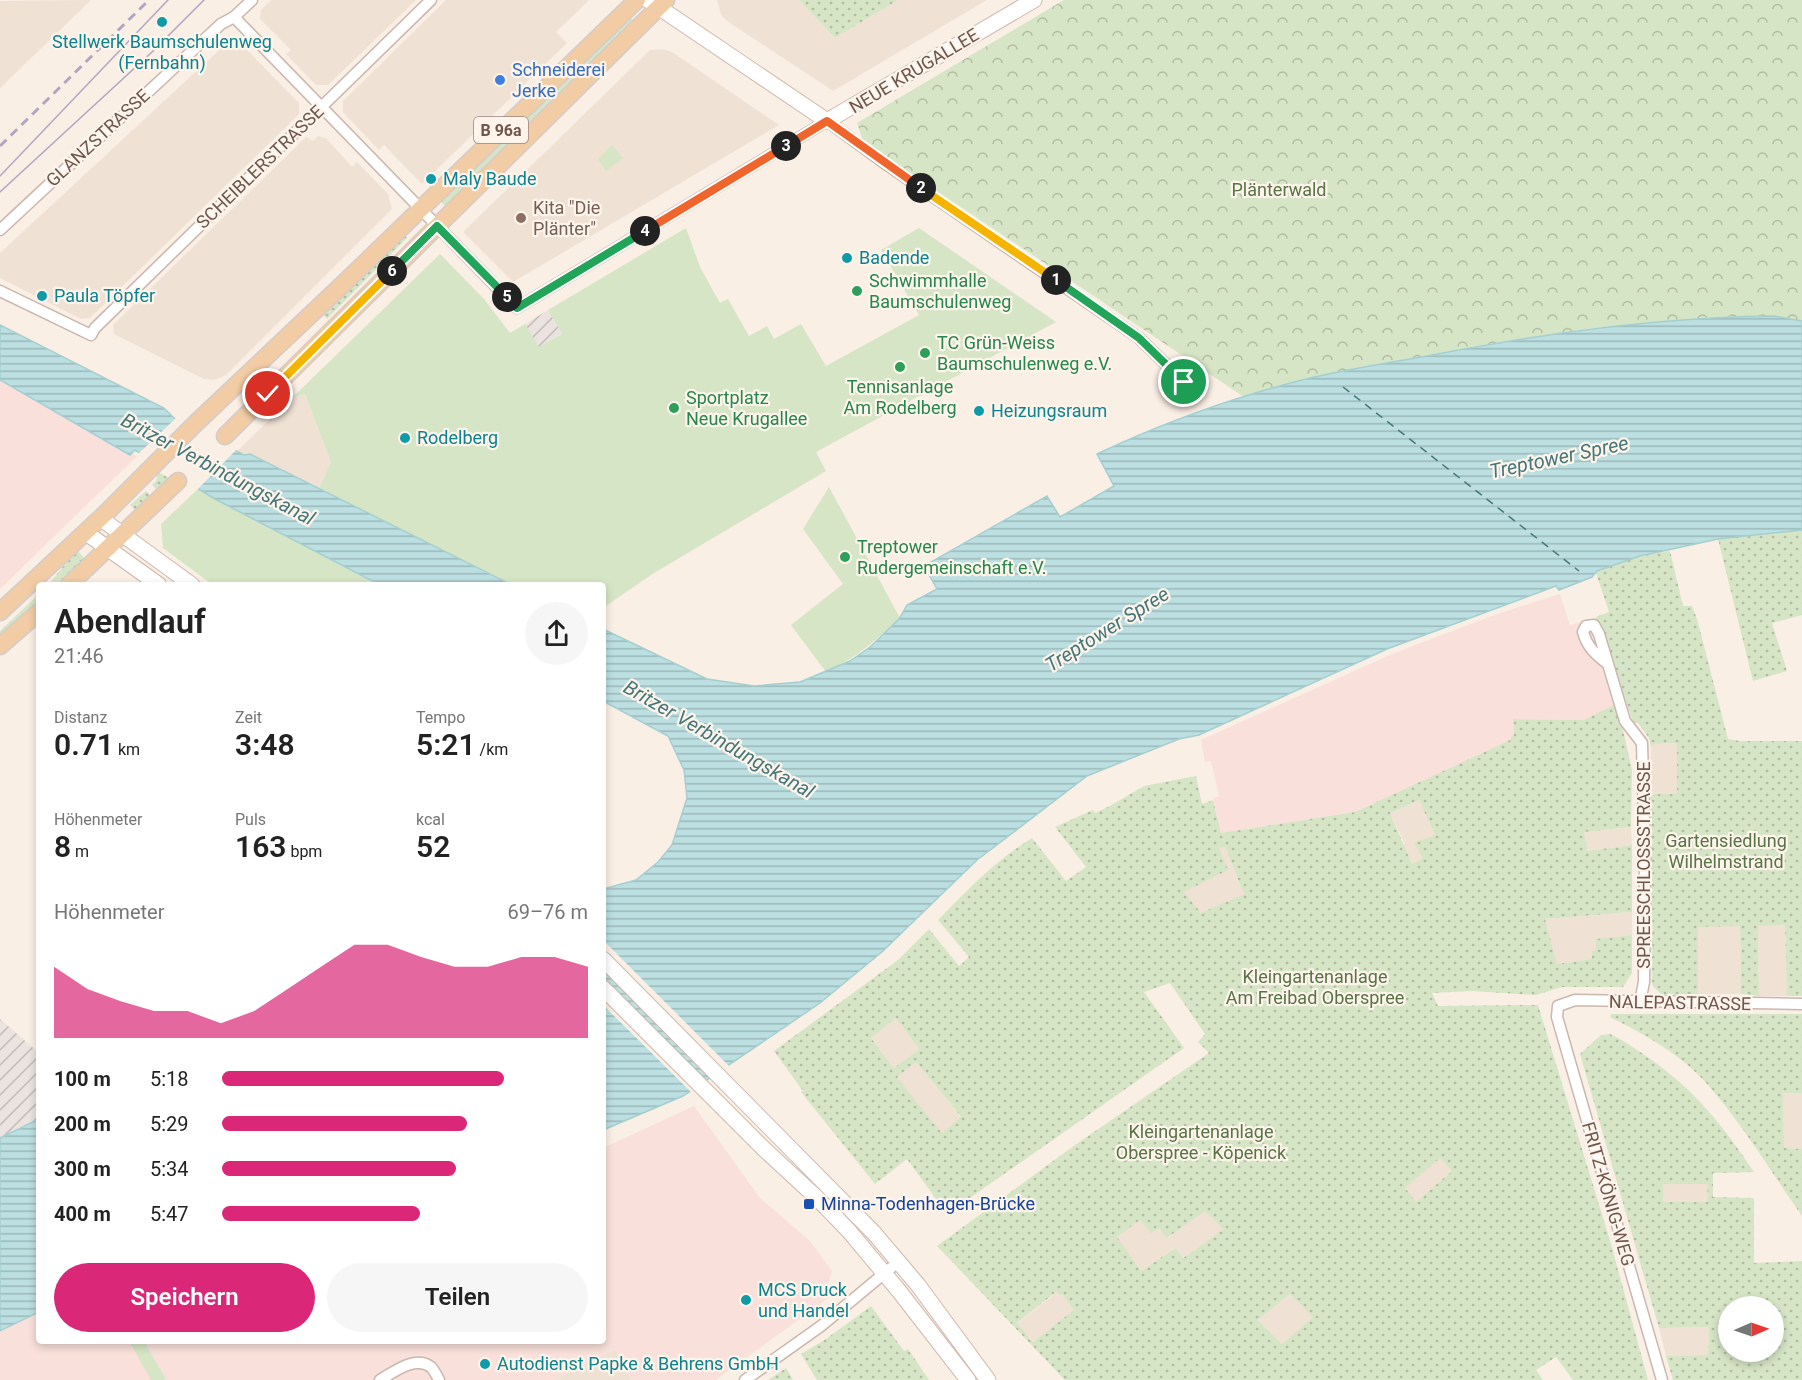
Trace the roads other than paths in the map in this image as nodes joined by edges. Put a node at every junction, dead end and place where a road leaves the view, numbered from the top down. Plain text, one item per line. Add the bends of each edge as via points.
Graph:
1 (252, 0) edge
2 (431, 0) edge
3 (637, 0) edge
4 (1034, 0) edge
5 (658, 2) edge
6 (234, 17) junction
7 (321, 107) junction
8 (827, 121) junction
9 (421, 209) junction
10 (437, 226) junction
11 (0, 230) edge
12 (0, 291) edge
13 (246, 376) junction
14 (286, 376) junction
15 (1184, 382) dead end
16 (225, 436) dead end
17 (178, 481) dead end
18 (100, 518) junction
19 (85, 532) junction
20 (123, 535) junction
21 (110, 549) junction
22 (72, 582) edge
23 (155, 582) edge
24 (188, 582) edge
25 (0, 612) edge
26 (36, 615) edge
27 (0, 646) edge
28 (1608, 664) dead end
29 (606, 962) edge
30 (606, 991) edge
31 (1640, 1002) junction
32 (1802, 1004) edge
33 (1558, 1006) joint
34 (898, 1262) junction
35 (885, 1273) junction
36 (380, 1380) edge
37 (439, 1380) edge
38 (745, 1380) edge
39 (968, 1380) edge
40 (988, 1380) edge
41 (1662, 1380) edge

1 - 6 street, GLANZSTRASSE
2 - 7 street, SCHEIBLERSTRASSE
3 - 9 main road, B 96a
4 - 8 main road, NEUE KRUGALLEE
5 - 8 main road
5 - 10 main road, B 96a
6 - 7 street
6 - 11 street, GLANZSTRASSE via 221,24
7 - 9 street
7 - 12 street, SCHEIBLERSTRASSE via 91,335
8 - 10 street, NEUE KRUGALLEE via 517,308
8 - 15 street via 1139,338
9 - 10 street
9 - 13 main road, B 96a
10 - 14 main road, B 96a
13 - 14 main road
13 - 18 main road, B 96a
14 - 16 main road, B 96a
17 - 20 main road
18 - 19 main road, B 96a
18 - 20 main road
19 - 21 main road
19 - 25 main road, B 96a
20 - 21 main road
20 - 24 main road
21 - 22 main road
21 - 23 main road
26 - 27 main road
28 - 31 street, SPREESCHLOSSSTRASSE via 1625,721 1643,750 1644,982
29 - 34 main road via 778,1134
30 - 35 main road via 817,1198
31 - 32 street, NALEPASTRASSE
31 - 33 street, NALEPASTRASSE via 1575,1000
33 - 41 street, FRITZ-KÖNIG-WEG via 1557,1017
34 - 35 street
34 - 40 main road
35 - 38 street via 821,1326
35 - 39 main road
36 - 37 street via 410,1363 431,1368

